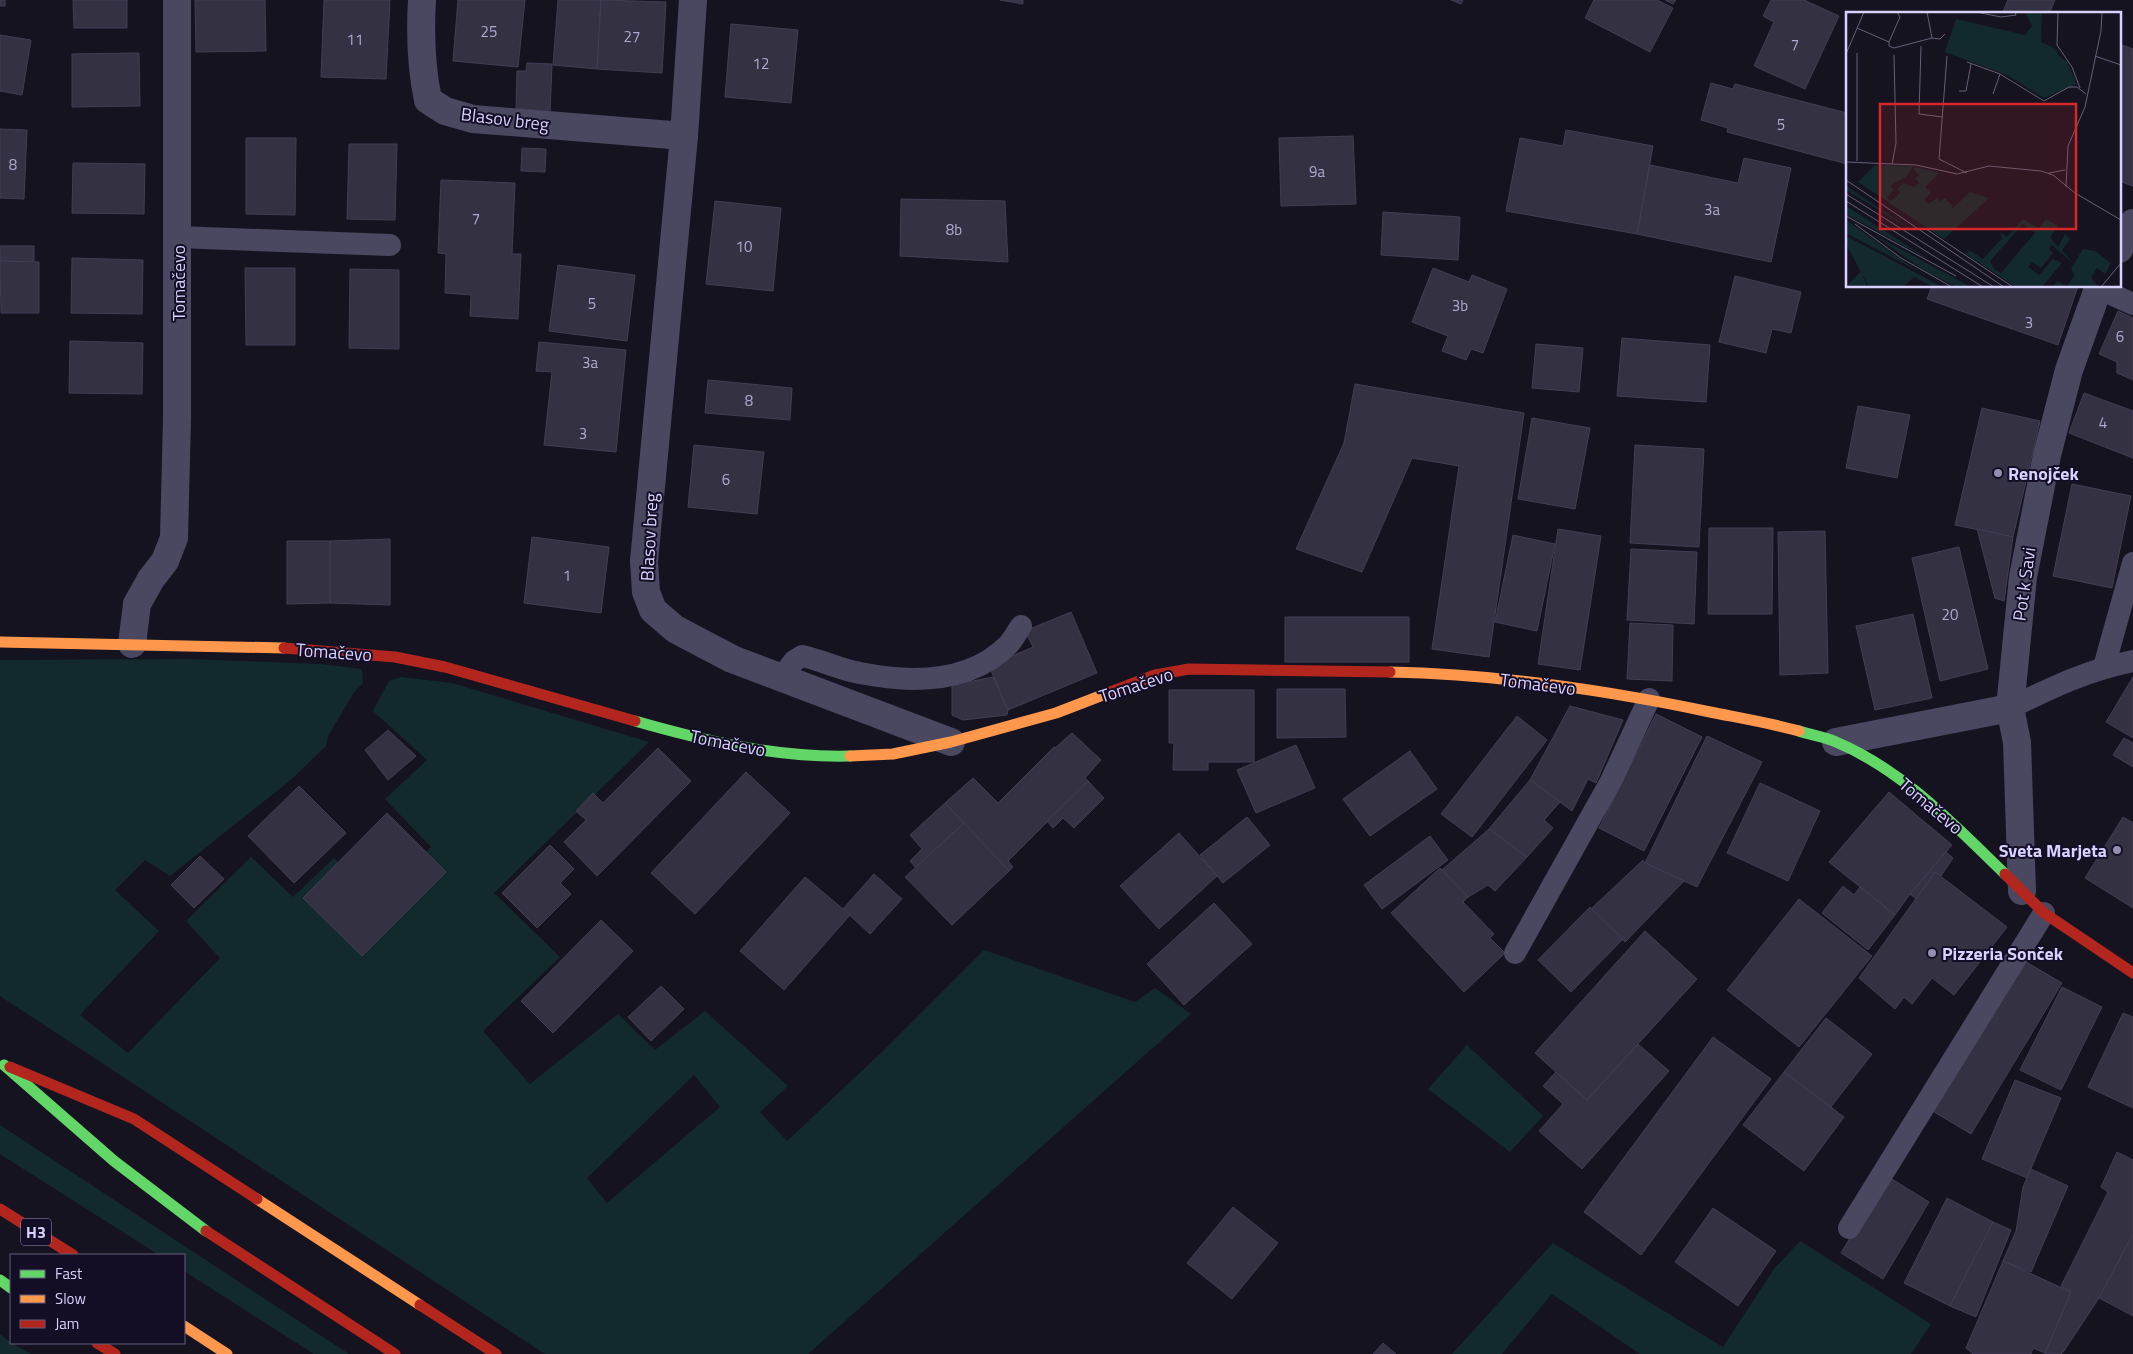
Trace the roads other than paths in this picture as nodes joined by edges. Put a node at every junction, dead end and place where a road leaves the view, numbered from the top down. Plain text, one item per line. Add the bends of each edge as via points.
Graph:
1 (177, 0) edge
2 (422, 0) edge
3 (693, 0) edge
4 (684, 136) junction
5 (2133, 223) edge
6 (178, 237) junction
7 (390, 245) dead end
8 (2120, 247) edge
9 (2099, 288) edge
10 (2101, 288) edge
11 (2133, 304) edge
12 (2133, 563) edge
13 (1021, 626) dead end
14 (0, 642) edge
15 (132, 644) junction
16 (2133, 661) edge
17 (2104, 667) junction
18 (782, 677) junction
19 (1650, 698) junction
20 (2010, 708) junction
21 (951, 742) junction
22 (1836, 742) junction
23 (2022, 891) junction
24 (2044, 913) junction
25 (1515, 953) dead end
26 (2133, 973) edge
27 (0, 1209) edge
28 (1849, 1228) dead end
29 (71, 1254) edge
30 (185, 1327) edge
31 (99, 1344) edge
32 (115, 1354) edge
33 (227, 1354) edge
34 (395, 1354) edge
35 (496, 1354) edge

1 - 6 street, Tomačevo
2 - 4 street, Blasov breg via 420,33 428,100 444,110 473,119
3 - 4 street, Blasov breg
4 - 18 street, Blasov breg via 644,561 646,592 653,610 675,629 732,659
5 - 8 street
6 - 7 lane
6 - 15 street, Tomačevo via 174,538 165,561 137,604
9 - 20 street, Pot k Savi via 2069,370 2047,455 2023,577
10 - 11 lane
12 - 17 lane
13 - 18 lane via 1008,645 974,668 957,675 930,679 860,673 802,656
14 - 15 main road, Tomačevo
15 - 21 main road, Tomačevo via 281,648 395,657 446,667 686,736 786,754 893,754
16 - 17 lane
17 - 20 lane via 2060,683
18 - 21 street, Blasov breg
19 - 21 main road, Tomačevo via 1546,683 1422,673 1189,669 1155,675 1056,713
19 - 22 main road, Tomačevo
19 - 25 lane via 1611,781
20 - 22 street
20 - 23 street, Pot k Savi via 2017,742
22 - 23 main road, Tomačevo via 1875,762 1935,806
23 - 24 main road, Tomačevo
24 - 26 main road, Tomačevo
24 - 28 lane
27 - 29 main road, H3
30 - 33 main road
31 - 32 main road
34 - 35 main road via 212,1235 114,1161 4,1065 134,1119

